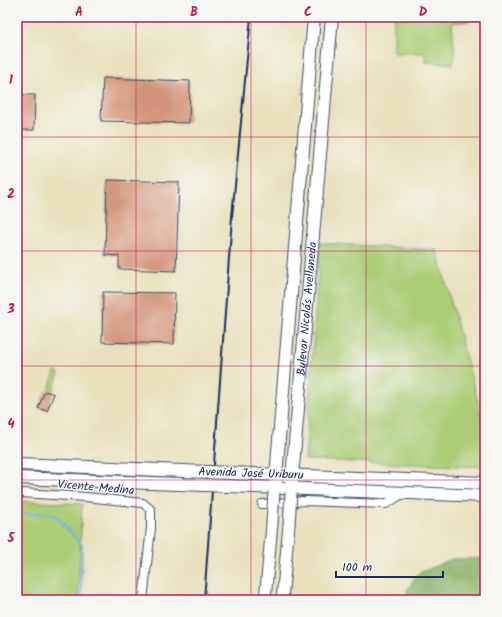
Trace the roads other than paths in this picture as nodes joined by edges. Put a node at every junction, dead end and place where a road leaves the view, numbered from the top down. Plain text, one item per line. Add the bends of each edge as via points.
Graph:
1 (314, 17) edge
2 (332, 17) edge
3 (18, 466) edge
4 (276, 475) junction
5 (292, 475) junction
6 (17, 478) edge
7 (485, 482) edge
8 (274, 490) junction
9 (291, 491) junction
10 (17, 492) edge
11 (405, 493) junction
12 (485, 496) edge
13 (262, 504) dead end
14 (143, 600) edge
15 (266, 600) edge
16 (282, 600) edge

1 - 4 main road, Bulevar Nicolás Avellaneda
2 - 5 main road, Bulevar Nicolás Avellaneda
3 - 4 main road, Avenida José Uriburu, bridge
4 - 5 main road, Avenida José Uriburu
4 - 8 main road, Bulevar Nicolás Avellaneda
5 - 7 main road, Avenida José Uriburu
5 - 9 main road, Bulevar Nicolás Avellaneda
6 - 8 main road, Avenida José Uriburu, bridge
8 - 9 main road, Avenida José Uriburu
8 - 15 main road, Bulevar Nicolás Avellaneda, bridge
9 - 11 main road, Avenida José Uriburu
9 - 16 main road, Bulevar Nicolás Avellaneda, bridge
10 - 14 street, Vicente Medina via 143,503 151,510 151,528
11 - 12 main road, Avenida José Uriburu
11 - 13 street via 386,504 305,501

